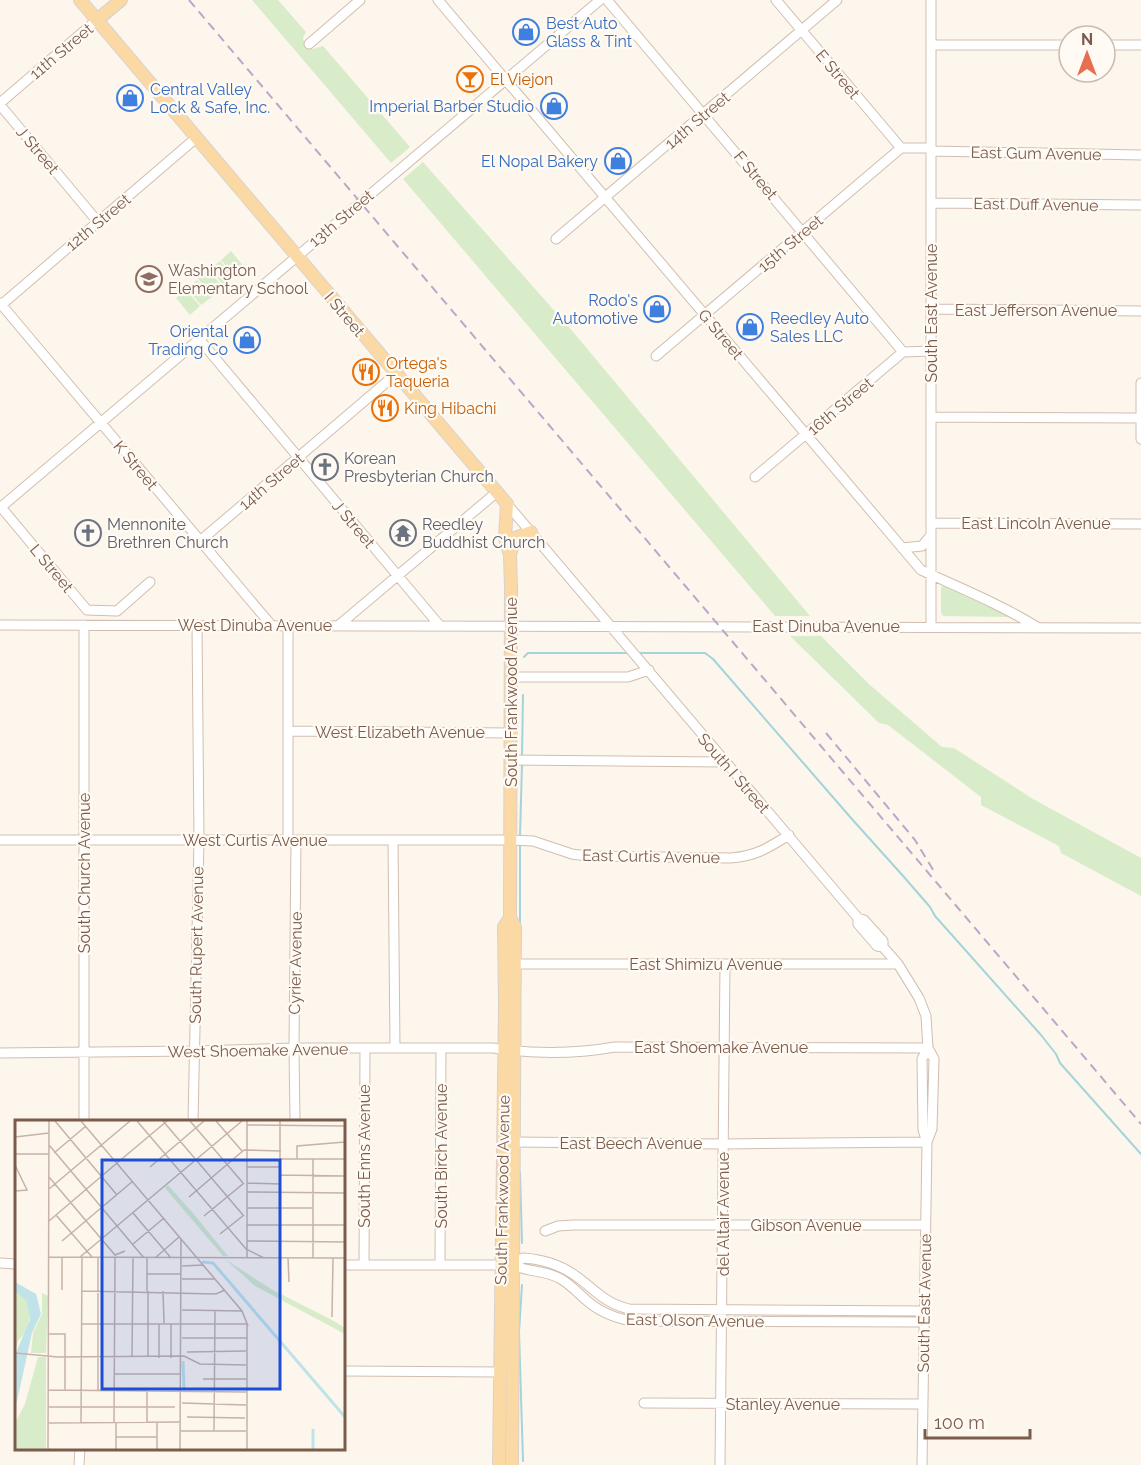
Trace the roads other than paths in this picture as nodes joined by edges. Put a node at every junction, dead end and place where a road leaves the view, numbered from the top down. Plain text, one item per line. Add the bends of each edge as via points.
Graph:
1 (80, 0) edge
2 (121, 0) edge
3 (360, 0) edge
4 (438, 0) edge
5 (600, 0) edge
6 (608, 0) edge
7 (776, 0) edge
8 (837, 0) edge
9 (931, 0) edge
10 (97, 20) junction
11 (802, 31) junction
12 (309, 44) dead end
13 (931, 45) junction
14 (1057, 45) edge
15 (1117, 45) edge
16 (1141, 45) edge
17 (505, 79) junction
18 (0, 104) edge
19 (704, 114) junction
20 (196, 138) junction
21 (901, 148) junction
22 (931, 149) junction
23 (1141, 155) edge
24 (605, 197) junction
25 (932, 203) junction
26 (1141, 205) edge
27 (98, 222) junction
28 (804, 231) junction
29 (556, 239) dead end
30 (296, 256) junction
31 (0, 304) edge
32 (931, 309) junction
33 (1141, 310) edge
34 (705, 315) junction
35 (199, 339) junction
36 (931, 351) junction
37 (903, 352) junction
38 (656, 357) dead end
39 (396, 374) junction
40 (1141, 384) edge
41 (932, 417) junction
42 (1141, 418) edge
43 (101, 423) junction
44 (806, 434) junction
45 (1141, 439) edge
46 (299, 457) junction
47 (755, 477) dead end
48 (497, 492) junction
49 (507, 504) junction
50 (0, 507) edge
51 (931, 523) junction
52 (1141, 524) edge
53 (531, 532) junction
54 (931, 535) junction
55 (200, 541) junction
56 (902, 548) junction
57 (510, 555) junction
58 (931, 574) junction
59 (398, 576) junction
60 (150, 582) dead end
61 (0, 625) edge
62 (197, 625) junction
63 (339, 625) junction
64 (84, 626) junction
65 (272, 626) junction
66 (288, 626) junction
67 (440, 626) junction
68 (511, 626) junction
69 (611, 627) junction
70 (931, 627) junction
71 (1037, 627) junction
72 (1141, 628) edge
73 (649, 670) junction
74 (510, 677) junction
75 (288, 731) junction
76 (511, 733) junction
77 (511, 760) junction
78 (724, 762) junction
79 (789, 835) junction
80 (84, 839) junction
81 (0, 840) edge
82 (199, 840) junction
83 (292, 840) junction
84 (393, 840) junction
85 (510, 840) junction
86 (510, 918) junction
87 (515, 964) junction
88 (725, 964) junction
89 (897, 964) junction
90 (724, 1047) junction
91 (294, 1048) junction
92 (365, 1048) junction
93 (394, 1048) junction
94 (441, 1048) junction
95 (928, 1048) junction
96 (510, 1050) junction
97 (194, 1051) junction
98 (85, 1052) junction
99 (0, 1053) edge
100 (84, 1120) edge
101 (193, 1120) edge
102 (295, 1120) edge
103 (515, 1142) junction
104 (927, 1142) junction
105 (723, 1143) junction
106 (723, 1225) junction
107 (925, 1225) junction
108 (545, 1231) dead end
109 (0, 1263) edge
110 (15, 1264) edge
111 (345, 1265) edge
112 (364, 1265) junction
113 (440, 1265) junction
114 (507, 1265) junction
115 (722, 1310) junction
116 (924, 1311) junction
117 (722, 1322) junction
118 (924, 1322) junction
119 (345, 1371) edge
120 (500, 1372) junction
121 (644, 1403) dead end
122 (722, 1404) junction
123 (922, 1404) junction
124 (80, 1450) edge
125 (79, 1465) edge
126 (499, 1465) edge
127 (512, 1465) edge
128 (720, 1465) edge
129 (921, 1465) edge

1 - 10 main road, I Street
2 - 10 main road, 11th Street
3 - 12 street
4 - 17 street, G Street
5 - 17 street, 13th Street
6 - 19 street, F Street
7 - 11 street, E Street
8 - 11 street, 14th Street
9 - 13 street, South East Avenue
10 - 18 street, 11th Street
10 - 20 main road, I Street
11 - 19 street, 14th Street
11 - 21 street, E Street
13 - 14 street
13 - 22 street, South East Avenue
15 - 16 street
17 - 24 street, G Street
17 - 30 street, 13th Street
18 - 27 street, J Street
19 - 24 street, 14th Street
19 - 28 street, F Street
20 - 27 street, 12th Street
20 - 30 main road, I Street
21 - 22 street
21 - 28 street, 15th Street
22 - 23 street, East Gum Avenue
22 - 25 street, South East Avenue
24 - 29 street, 14th Street
24 - 34 street, G Street
25 - 26 street, East Duff Avenue
25 - 32 street, South East Avenue
27 - 31 street, 12th Street
28 - 34 street, 15th Street
28 - 37 street, F Street
30 - 35 street, 13th Street
30 - 39 main road, I Street
31 - 43 street, K Street
32 - 33 street, East Jefferson Avenue
32 - 36 street, South East Avenue
34 - 38 street, 15th Street
34 - 44 street, G Street
35 - 43 street, 13th Street
35 - 46 street, J Street
36 - 37 street
36 - 41 street, South East Avenue
37 - 44 street, 16th Street
39 - 46 street, 14th Street
39 - 48 main road, I Street
40 - 42 street
41 - 42 street
41 - 51 street, South East Avenue
42 - 45 street
43 - 50 street, 13th Street
43 - 55 street, K Street
44 - 47 street, 16th Street
44 - 56 street, G Street
46 - 55 street, 14th Street
46 - 59 street, J Street
48 - 49 main road, I Street
48 - 59 street
49 - 53 street, I Street
49 - 57 main road, South Frankwood Avenue via 505,538
50 - 60 street, L Street via 87,610 119,609
51 - 52 street, East Lincoln Avenue
51 - 54 street, South East Avenue
53 - 57 main road via 515,538
53 - 69 street, I Street
54 - 56 street via 922,546
54 - 58 street, South East Avenue
55 - 65 street, K Street
56 - 58 street, G Street via 921,570
57 - 68 main road, South Frankwood Avenue
58 - 70 street, South East Avenue
58 - 71 street, G Street
59 - 63 street
59 - 67 street, J Street
61 - 64 street, West Dinuba Avenue
62 - 64 street, West Dinuba Avenue
62 - 65 street, West Dinuba Avenue
62 - 82 street, South Rupert Avenue
63 - 66 street, West Dinuba Avenue
63 - 67 street, West Dinuba Avenue
64 - 80 street, South Church Avenue
65 - 66 street, West Dinuba Avenue
66 - 75 street, Cyrier Avenue
67 - 68 street, West Dinuba Avenue
68 - 69 street, East Dinuba Avenue
68 - 74 main road, South Frankwood Avenue
69 - 70 street, East Dinuba Avenue
69 - 73 street, South I Street
70 - 71 street, East Dinuba Avenue
71 - 72 street, East Dinuba Avenue
73 - 74 street via 628,677
73 - 78 street, South I Street
74 - 76 main road, South Frankwood Avenue
75 - 76 street, West Elizabeth Avenue
75 - 83 street, Cyrier Avenue
76 - 77 main road, South Frankwood Avenue
77 - 78 street
77 - 85 main road, South Frankwood Avenue
78 - 79 street, South I Street
79 - 85 street, East Curtis Avenue via 751,856 731,858 586,856 533,841
79 - 89 street, South I Street via 858,918 858,924
80 - 81 street, West Curtis Avenue
80 - 82 street, West Curtis Avenue
80 - 98 street, South Church Avenue
82 - 83 street, West Curtis Avenue
82 - 97 street, South Rupert Avenue
83 - 84 street, West Curtis Avenue
83 - 91 street, Cyrier Avenue
84 - 85 street, West Curtis Avenue
84 - 93 street
85 - 86 main road, South Frankwood Avenue
86 - 87 main road, South Frankwood Avenue via 515,927
86 - 96 main road, South Frankwood Avenue via 504,927
87 - 88 street, East Shimizu Avenue
87 - 96 main road, South Frankwood Avenue
88 - 89 street, East Shimizu Avenue
88 - 90 street, del Altair Avenue
89 - 95 street, South I Street via 926,1016
90 - 95 street, East Shoemake Avenue
90 - 96 street, East Shoemake Avenue via 615,1047 585,1052
90 - 105 street, del Altair Avenue
91 - 92 street, West Shoemake Avenue
91 - 97 street, West Shoemake Avenue
91 - 102 street, Cyrier Avenue
92 - 93 street, West Shoemake Avenue
92 - 112 street, South Enns Avenue
93 - 94 street, West Shoemake Avenue
94 - 96 street, West Shoemake Avenue
94 - 113 street, South Birch Avenue
95 - 104 street, South East Avenue via 922,1059 922,1130
96 - 103 main road, South Frankwood Avenue
96 - 114 main road, South Frankwood Avenue
97 - 98 street, West Shoemake Avenue
97 - 101 street, South Rupert Avenue
98 - 99 street, West Shoemake Avenue
98 - 100 street, South Church Avenue
103 - 105 street, East Beech Avenue
103 - 114 main road, South Frankwood Avenue
104 - 105 street, East Beech Avenue
104 - 107 street, South East Avenue
105 - 106 street, del Altair Avenue
106 - 107 street, Gibson Avenue
106 - 108 street, Gibson Avenue via 573,1225
106 - 115 street, del Altair Avenue
107 - 116 street, South East Avenue
109 - 110 street
111 - 112 street
112 - 113 street
113 - 114 street
114 - 115 street, East Olson Avenue via 523,1258 550,1263 575,1275 606,1301 629,1309
114 - 117 street, East Olson Avenue via 559,1278 598,1310 620,1319
114 - 120 main road, South Frankwood Avenue
114 - 127 main road, South Frankwood Avenue
115 - 116 street, East Olson Avenue
115 - 117 street, del Altair Avenue
116 - 118 street, South East Avenue
117 - 118 street, East Olson Avenue
117 - 122 street, del Altair Avenue
118 - 123 street, South East Avenue
119 - 120 street
120 - 126 main road, South Frankwood Avenue
121 - 122 street, Stanley Avenue
122 - 123 street, Stanley Avenue
122 - 128 street, del Altair Avenue
123 - 129 street, South East Avenue
124 - 125 street

